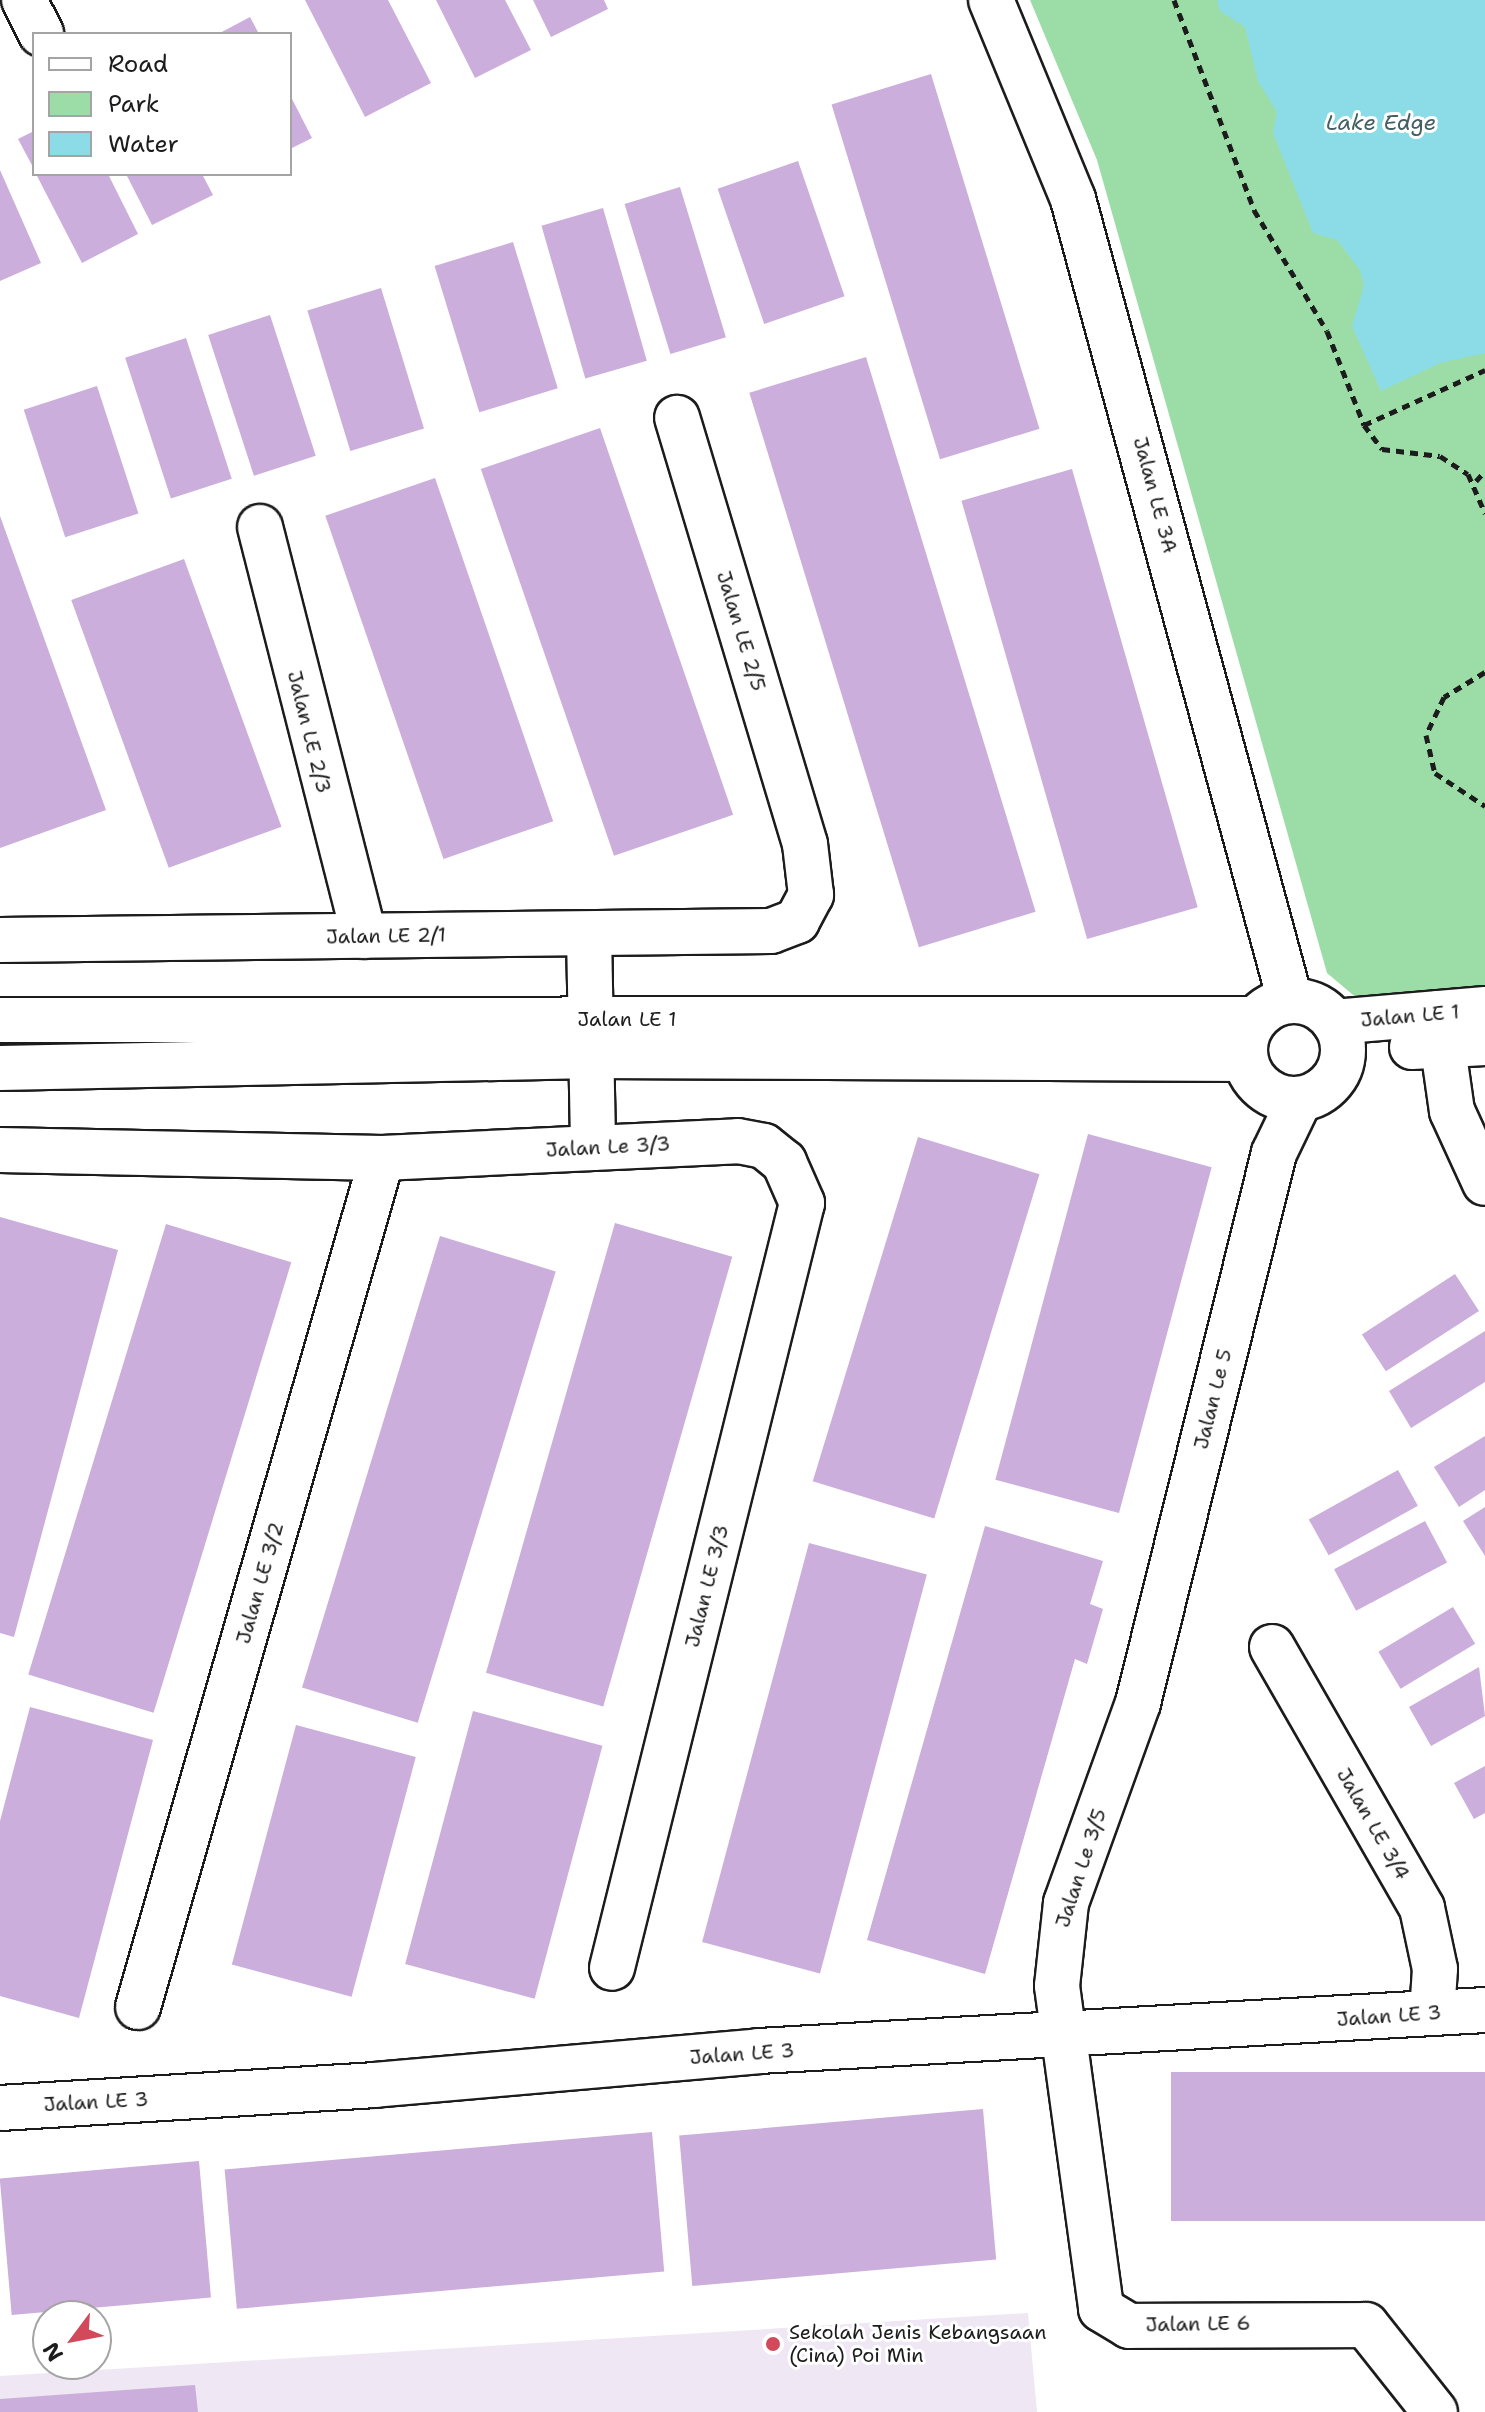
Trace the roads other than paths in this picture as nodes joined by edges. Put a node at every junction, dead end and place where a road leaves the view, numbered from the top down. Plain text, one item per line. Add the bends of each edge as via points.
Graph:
1 (24, 0) edge
2 (991, 0) edge
3 (40, 32) edge
4 (677, 418) dead end
5 (260, 527) dead end
6 (771, 931) joint
7 (589, 934) junction
8 (364, 936) junction
9 (0, 940) edge
10 (1485, 1009) edge
11 (0, 1020) edge
12 (1263, 1026) junction
13 (1439, 1030) junction
14 (592, 1037) junction
15 (1339, 1037) junction
16 (1485, 1043) edge
17 (0, 1068) edge
18 (1300, 1099) junction
19 (593, 1148) junction
20 (0, 1150) edge
21 (382, 1158) junction
22 (1485, 1183) edge
23 (802, 1203) joint
24 (1272, 1647) dead end
25 (1138, 1703) joint
26 (612, 1968) dead end
27 (138, 2007) dead end
28 (1485, 2010) edge
29 (1432, 2013) junction
30 (1063, 2039) junction
31 (0, 2108) edge
32 (1435, 2412) edge

1 - 3 street
2 - 12 street, Jalan LE 3A via 1073,199
4 - 6 street, Jalan LE 2/5 via 805,844 811,895 797,921
5 - 8 street, Jalan LE 2/3
6 - 7 street, Jalan LE 2/1
7 - 8 street, Jalan LE 2/1
7 - 14 street
8 - 9 street, Jalan LE 2/1
10 - 13 street, Jalan LE 1
11 - 14 street, Jalan LE 1
12 - 14 street, Jalan LE 1
12 - 15 street via 1311,1003
12 - 18 street via 1255,1081 1275,1096
13 - 15 street, Jalan LE 1
13 - 16 street, Jalan LE 1
13 - 22 street via 1452,1111
14 - 17 street, Jalan LE 1
14 - 19 street
15 - 18 street via 1337,1075
18 - 25 street, Jalan Le 5 via 1274,1153
19 - 21 street, Jalan Le 3/3
19 - 23 street, Jalan Le 3/3 via 764,1146 784,1162
20 - 21 street, Jalan Le 3/3
21 - 27 street, Jalan LE 3/2
23 - 26 street, Jalan LE 3/3
24 - 29 street, Jalan LE 3/4 via 1422,1908 1435,1969
25 - 30 street, Jalan Le 3/5 via 1066,1903 1057,1949
28 - 29 street, Jalan LE 3
29 - 30 street, Jalan LE 3
30 - 31 street, Jalan LE 3 via 759,2051 374,2085
30 - 32 street, Jalan LE 6 via 1101,2309 1129,2326 1366,2325

